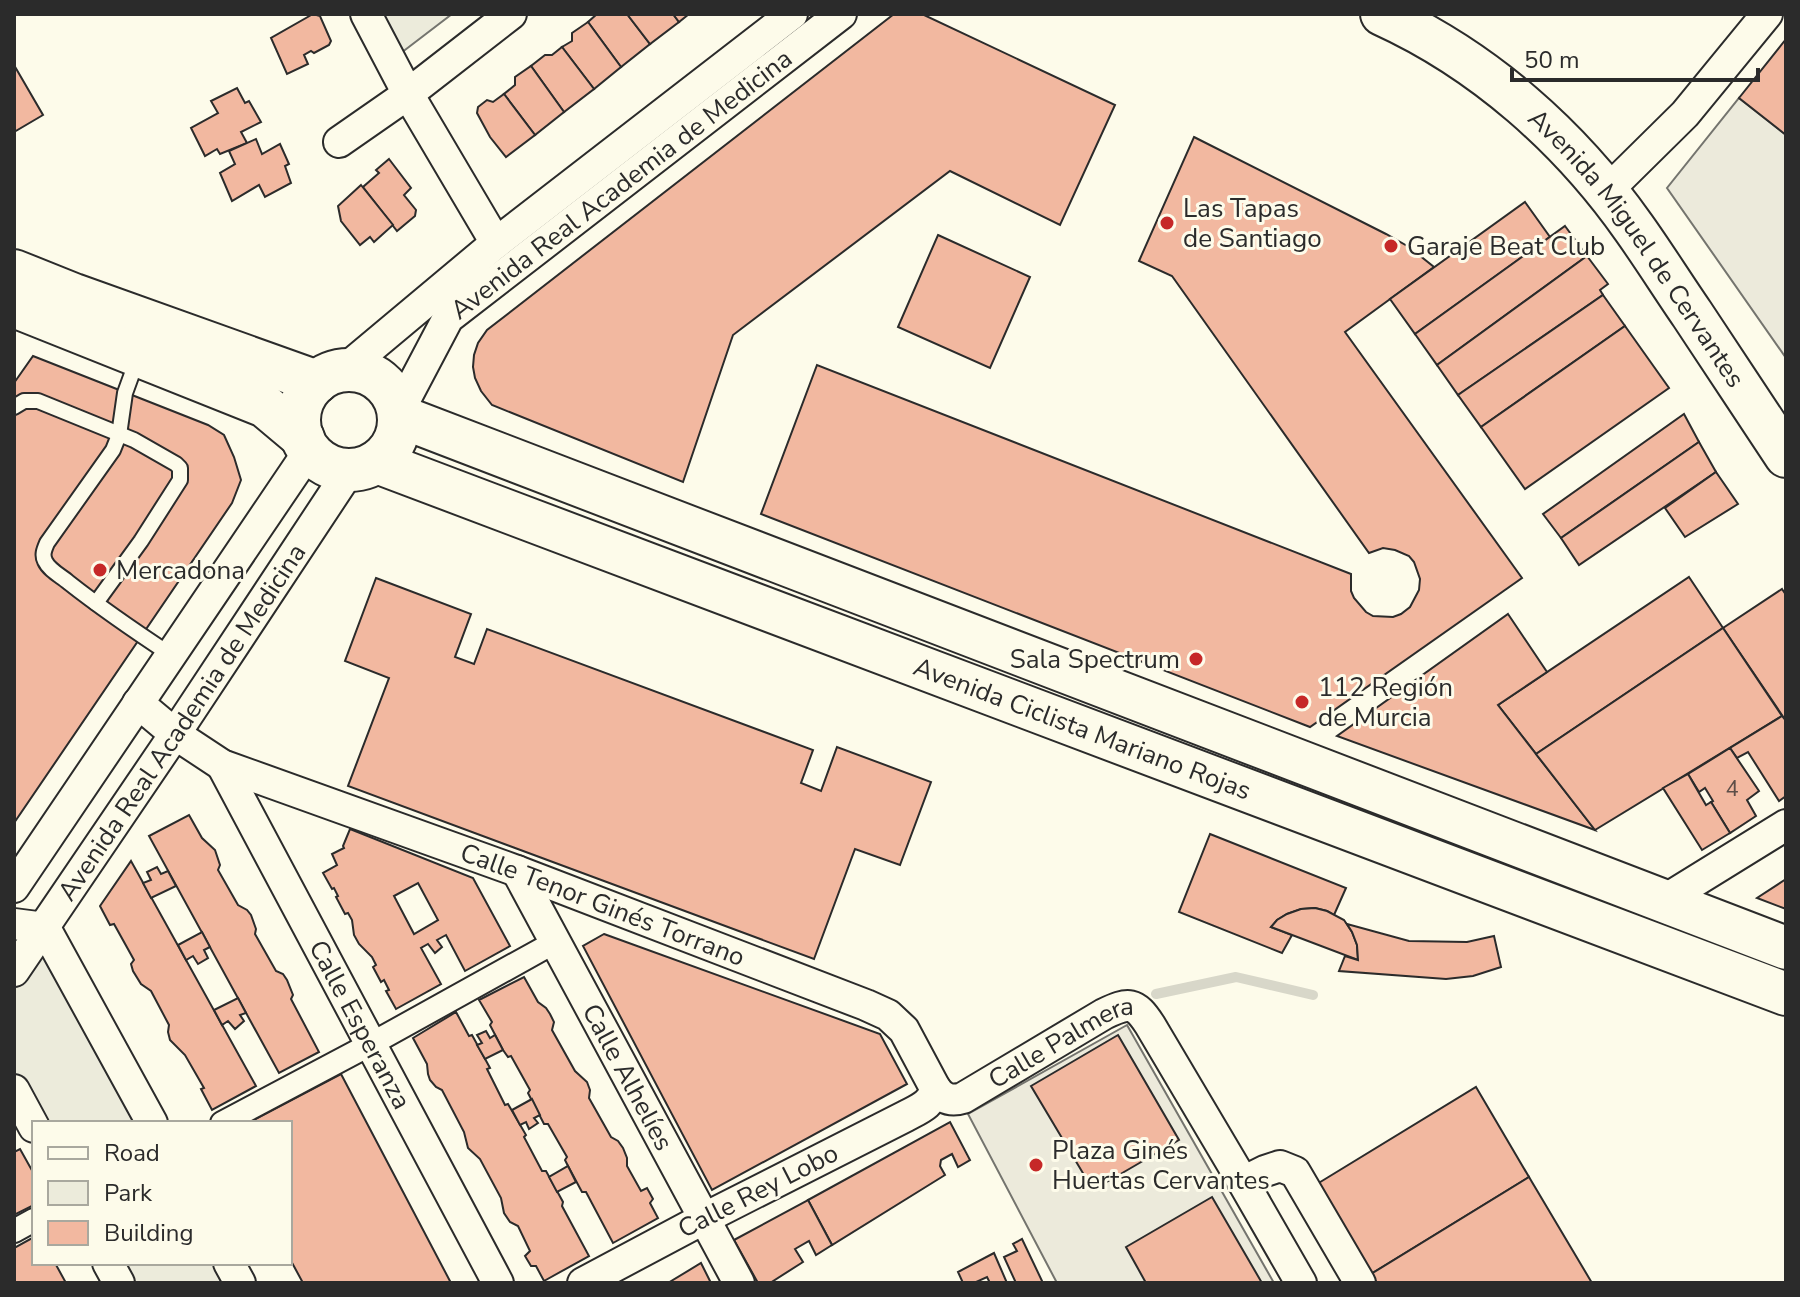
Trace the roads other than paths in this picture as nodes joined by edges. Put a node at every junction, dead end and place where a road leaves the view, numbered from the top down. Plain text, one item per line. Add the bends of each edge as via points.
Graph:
1 (366, 14) edge
2 (511, 14) edge
3 (792, 14) edge
4 (841, 14) edge
5 (1382, 14) edge
6 (1767, 14) edge
7 (408, 94) junction
8 (339, 142) dead end
9 (1606, 192) junction
10 (500, 259) junction
11 (14, 271) edge
12 (14, 306) edge
13 (138, 356) junction
14 (330, 376) junction
15 (14, 407) edge
16 (399, 413) junction
17 (119, 435) junction
18 (306, 445) junction
19 (1786, 456) edge
20 (363, 466) junction
21 (96, 603) junction
22 (171, 655) junction
23 (138, 703) junction
24 (175, 734) junction
25 (222, 765) junction
26 (1786, 825) edge
27 (517, 871) junction
28 (14, 887) edge
29 (1663, 901) junction
30 (14, 924) edge
31 (45, 928) junction
32 (555, 942) junction
33 (1786, 948) edge
34 (14, 971) edge
35 (1786, 994) edge
36 (371, 1044) junction
37 (14, 1090) edge
38 (933, 1093) junction
39 (151, 1121) edge
40 (226, 1121) edge
41 (32, 1123) edge
42 (1243, 1182) junction
43 (705, 1218) junction
44 (32, 1221) edge
45 (14, 1231) edge
46 (109, 1265) edge
47 (230, 1265) edge
48 (119, 1283) edge
49 (240, 1283) edge
50 (498, 1283) edge
51 (583, 1283) edge
52 (739, 1283) edge
53 (1301, 1283) edge
54 (1360, 1283) edge

1 - 7 street
2 - 7 street
3 - 10 street, Avenida Real Academia de Medicina
4 - 10 street, Avenida Real Academia de Medicina
5 - 9 main road, Avenida Miguel de Cervantes via 1454,53 1495,83 1552,132
6 - 9 street via 1685,114
7 - 8 street
7 - 10 street
9 - 19 main road, Avenida Miguel de Cervantes
10 - 14 street, Avenida Real Academia de Medicina
10 - 16 street, Avenida Real Academia de Medicina via 448,318
11 - 14 main road
12 - 13 main road
13 - 17 lane
13 - 18 main road via 265,406
14 - 16 main road via 368,374 388,389
14 - 18 main road via 307,393 301,408
15 - 17 lane via 38,401
16 - 20 main road via 395,442
16 - 29 main road, Avenida Ciclista Mariano Rojas
17 - 21 lane via 43,551 47,566
17 - 21 lane via 176,464 181,475
18 - 20 main road via 334,468
18 - 22 street, Avenida Real Academia de Medicina
20 - 24 street, Avenida Real Academia de Medicina
20 - 35 main road, Avenida Ciclista Mariano Rojas
21 - 22 lane
22 - 23 street, Avenida Real Academia de Medicina
23 - 24 street
23 - 28 street, Avenida Real Academia de Medicina
24 - 25 street
24 - 31 street, Avenida Real Academia de Medicina
25 - 27 street, Calle Tenor Ginés Torrano
25 - 36 street, Calle Esperanza
26 - 29 street
27 - 32 street, Calle Alhelíes
27 - 38 street, Calle Tenor Ginés Torrano via 881,1011 904,1030
29 - 33 main road, Avenida Ciclista Mariano Rojas
30 - 31 street
31 - 34 street, Avenida Real Academia de Medicina
31 - 39 street
32 - 36 street
32 - 43 street, Calle Alhelíes
36 - 40 street
36 - 50 street, Calle Esperanza
37 - 41 street
38 - 42 street, Calle Palmera via 963,1098 1104,1014 1131,1005 1145,1018
38 - 43 street, Calle Rey Lobo via 926,1105 906,1116
42 - 53 street, Calle Palmera
42 - 54 street via 1280,1166 1295,1172
43 - 51 street, Calle Rey Lobo
43 - 52 street, Calle Alhelíes
44 - 45 street
46 - 48 street
47 - 49 street

